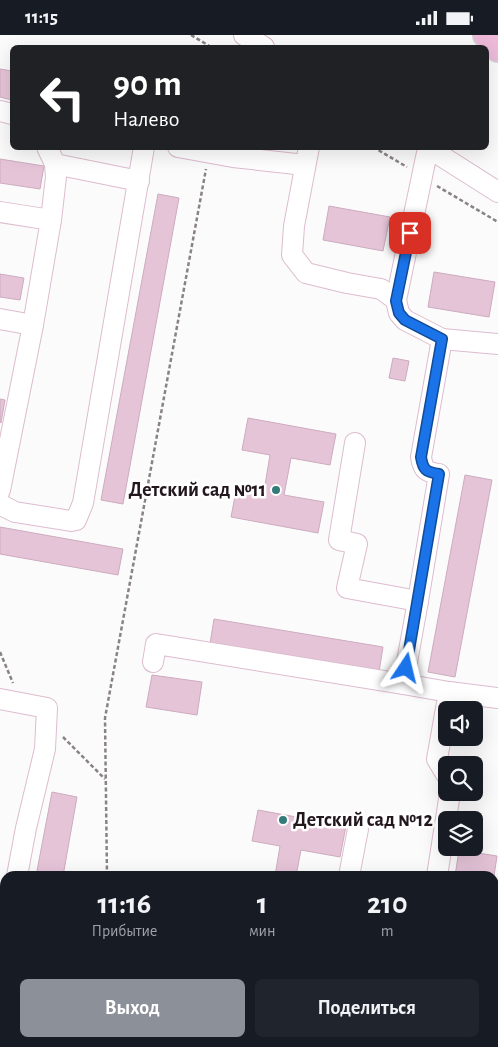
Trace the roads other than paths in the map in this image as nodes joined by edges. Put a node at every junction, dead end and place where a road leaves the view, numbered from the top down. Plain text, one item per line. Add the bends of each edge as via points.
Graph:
1 (244, 35) edge
2 (486, 35) edge
3 (261, 45) edge
4 (498, 49) edge
5 (144, 150) edge
6 (194, 150) edge
7 (427, 150) edge
8 (430, 150) edge
9 (51, 156) edge
10 (307, 156) edge
11 (139, 181) junction
12 (498, 192) edge
13 (0, 211) edge
14 (51, 221) junction
15 (396, 301) junction
16 (0, 319) edge
17 (33, 325) junction
18 (442, 339) junction
19 (498, 344) edge
20 (5, 436) edge
21 (355, 443) dead end
22 (0, 489) edge
23 (0, 502) edge
24 (418, 601) junction
25 (153, 662) dead end
26 (403, 684) junction
27 (449, 692) junction
28 (498, 697) edge
29 (0, 699) edge
30 (438, 761) edge
31 (449, 801) edge
32 (358, 829) dead end
33 (18, 871) edge
34 (350, 871) edge
35 (438, 871) edge

1 - 3 lane
2 - 4 main road
5 - 11 lane
6 - 10 lane via 234,157
7 - 15 lane
8 - 12 lane
9 - 11 lane
9 - 14 lane via 56,177
10 - 15 lane via 292,255 306,273 381,289
11 - 23 lane via 83,503 76,520 15,512
13 - 14 lane
14 - 17 lane
15 - 18 lane via 405,320
16 - 17 lane
17 - 20 lane
18 - 19 lane
18 - 24 lane via 421,457 423,467 439,474
20 - 22 lane
21 - 24 lane via 339,540 356,544 347,588
24 - 26 lane
25 - 26 lane via 156,644
26 - 27 lane
27 - 28 lane
27 - 30 lane
29 - 33 lane via 46,708 45,749
31 - 35 lane
32 - 34 lane

